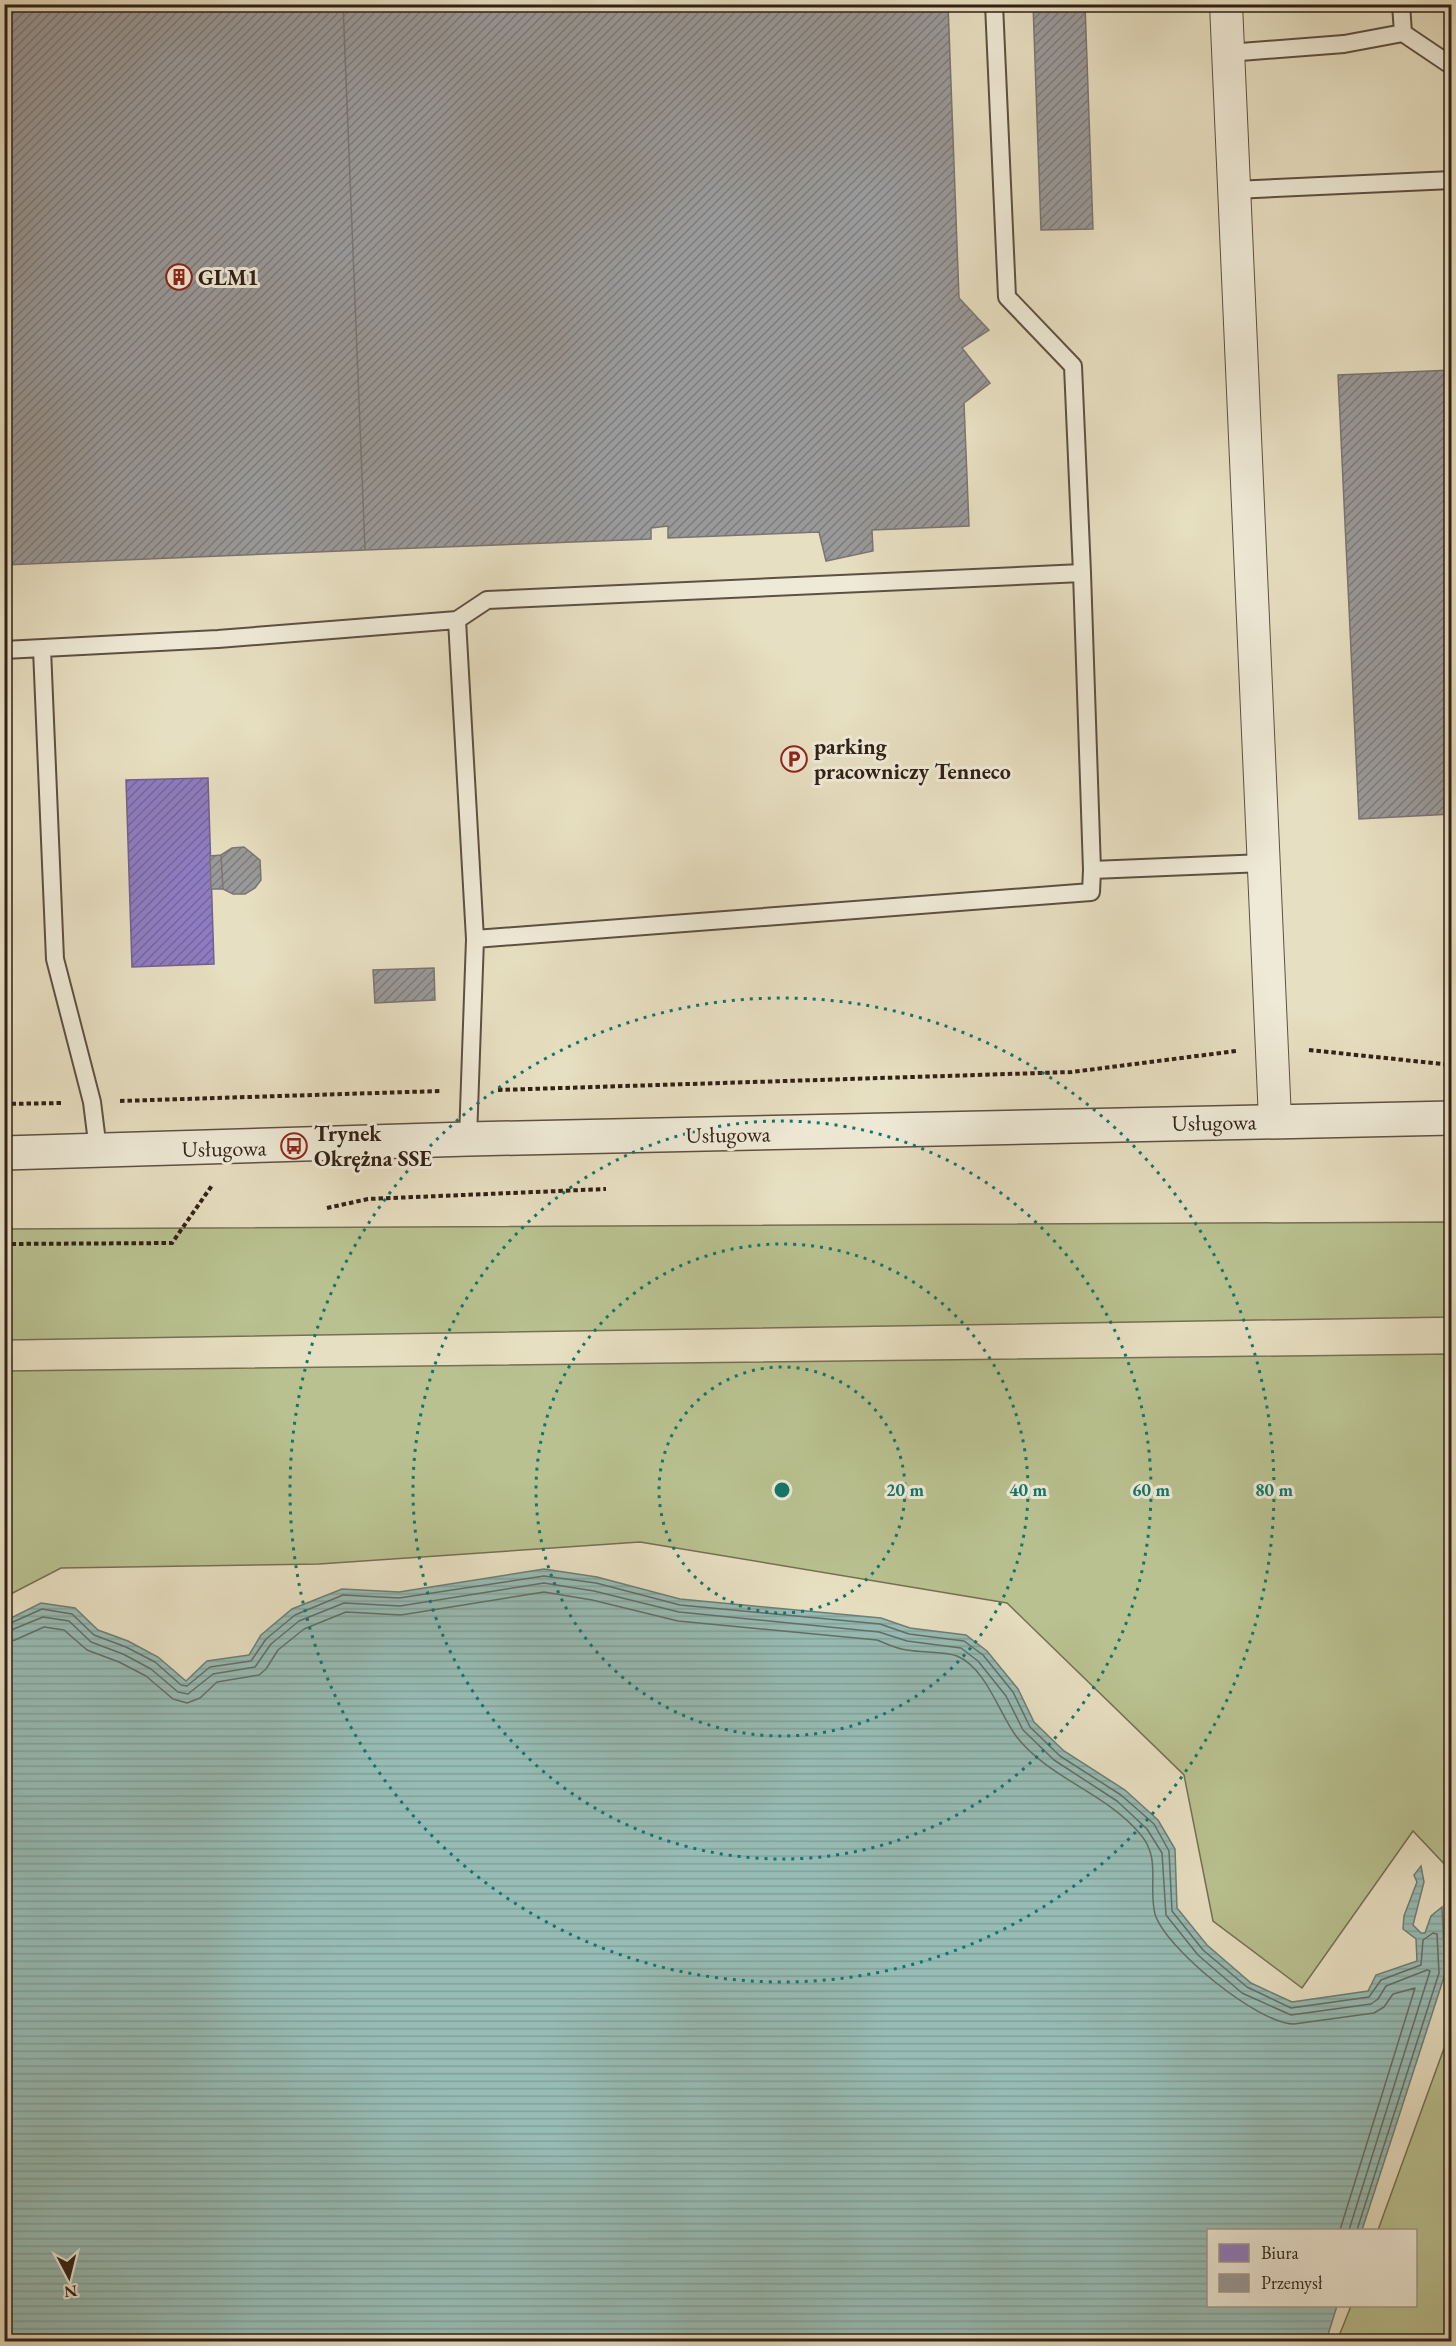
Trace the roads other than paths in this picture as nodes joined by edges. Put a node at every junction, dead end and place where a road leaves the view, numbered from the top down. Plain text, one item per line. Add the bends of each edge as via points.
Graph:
1 (994, 4) edge
2 (1226, 4) edge
3 (1401, 4) edge
4 (1403, 33) junction
5 (1228, 53) junction
6 (1452, 66) edge
7 (1452, 180) edge
8 (1234, 190) junction
9 (1082, 573) junction
10 (457, 620) junction
11 (42, 649) junction
12 (4, 650) edge
13 (1264, 863) junction
14 (1092, 870) junction
15 (475, 939) junction
16 (1452, 1118) edge
17 (1275, 1120) junction
18 (468, 1139) junction
19 (98, 1150) junction
20 (4, 1153) edge

1 - 9 lane via 1007,297 1073,366
2 - 5 street
3 - 4 lane
4 - 5 lane via 1344,44
4 - 6 lane
5 - 8 street
7 - 8 lane
8 - 13 street
9 - 10 lane via 487,600
9 - 14 lane
10 - 11 lane
10 - 15 lane
11 - 12 lane
11 - 19 lane via 55,960 92,1102
13 - 14 lane
13 - 17 street
14 - 15 lane via 1091,892
15 - 18 lane
16 - 17 street, Usługowa
17 - 18 street, Usługowa
18 - 19 street, Usługowa
19 - 20 street, Usługowa

